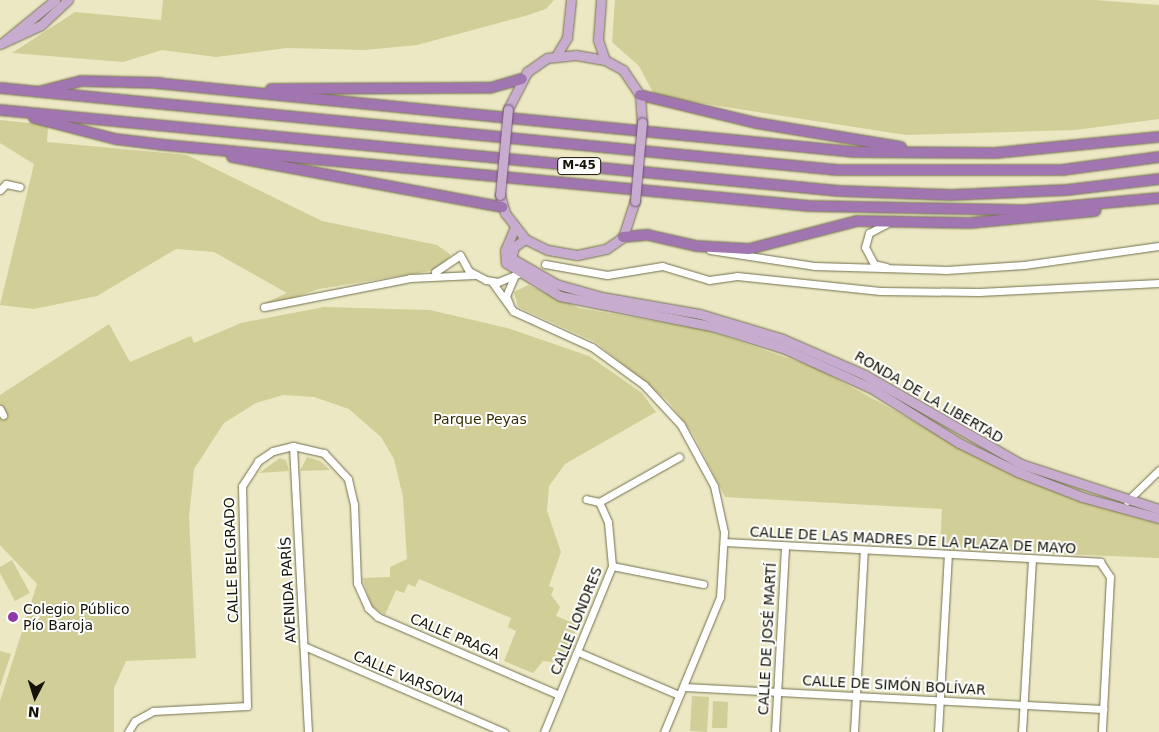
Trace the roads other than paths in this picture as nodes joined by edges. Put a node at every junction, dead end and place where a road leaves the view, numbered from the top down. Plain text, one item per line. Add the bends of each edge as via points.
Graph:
1 (55, 0) edge
2 (68, 0) edge
3 (572, 0) edge
4 (601, 0) edge
5 (1, 44) edge
6 (556, 56) junction
7 (605, 60) junction
8 (522, 79) junction
9 (155, 83) junction
10 (0, 88) edge
11 (37, 92) junction
12 (640, 95) junction
13 (0, 110) edge
14 (12, 112) junction
15 (1159, 138) edge
16 (165, 145) junction
17 (995, 153) junction
18 (1159, 157) edge
19 (1159, 179) edge
20 (20, 187) dead end
21 (0, 190) edge
22 (1159, 198) edge
23 (1139, 200) junction
24 (502, 207) junction
25 (909, 222) junction
26 (515, 227) junction
27 (623, 237) junction
28 (525, 239) junction
29 (696, 246) junction
30 (1159, 246) edge
31 (545, 264) dead end
32 (916, 269) junction
33 (474, 274) junction
34 (516, 276) junction
35 (410, 278) junction
36 (492, 282) junction
37 (1159, 283) edge
38 (264, 307) dead end
39 (513, 311) junction
40 (293, 446) junction
41 (679, 457) dead end
42 (1159, 470) edge
43 (586, 499) dead end
44 (1127, 501) junction
45 (599, 502) junction
46 (1159, 509) edge
47 (1159, 518) edge
48 (724, 542) junction
49 (785, 546) junction
50 (864, 550) junction
51 (948, 555) junction
52 (1032, 559) junction
53 (612, 566) junction
54 (703, 584) dead end
55 (304, 646) junction
56 (578, 652) junction
57 (683, 686) junction
58 (777, 692) junction
59 (559, 695) junction
60 (680, 696) junction
61 (856, 696) junction
62 (940, 700) junction
63 (1024, 705) junction
64 (1103, 709) junction
65 (128, 732) edge
66 (308, 732) edge
67 (504, 732) edge
68 (544, 732) edge
69 (664, 732) edge
70 (775, 732) edge
71 (854, 732) edge
72 (938, 732) edge
73 (1022, 732) edge
74 (1102, 732) edge

1 - 5 main road
2 - 5 main road via 41,24
3 - 6 main road via 567,38
4 - 7 main road via 598,40
6 - 7 main road
6 - 8 main road via 539,63
7 - 12 main road via 622,70
8 - 9 highway via 501,87 471,88 278,90
8 - 24 main road, bridge via 508,109 500,195
9 - 11 highway via 81,81
9 - 17 highway via 789,148
10 - 11 highway, M-45
11 - 18 highway, M-45 via 837,170 1052,170
12 - 17 highway via 671,105 840,139
12 - 27 main road, bridge via 642,122 635,201
13 - 14 highway, M-45
14 - 16 highway via 115,138
14 - 19 highway, M-45 via 839,191 951,195 1067,190
15 - 17 highway
16 - 23 highway via 808,206 1027,210
16 - 24 highway
20 - 21 street via 6,184
22 - 23 highway
23 - 25 highway via 1032,220
24 - 26 main road
25 - 29 highway via 842,223 749,249
25 - 32 street via 874,228 865,247 874,264
26 - 28 main road
26 - 34 main road via 504,257
27 - 28 main road via 606,249 577,255 548,250
27 - 29 highway via 648,235
28 - 44 main road, RONDA DE LA LIBERTAD via 514,247 511,258 556,284 602,297 700,314 783,339 866,375 1001,454
29 - 32 street via 814,266
30 - 32 street via 1024,266
31 - 37 street via 607,275 662,266 710,280 737,276 880,291 979,292
33 - 35 street
33 - 35 street via 460,255 443,271
33 - 36 street
34 - 36 street
34 - 39 street via 506,296
34 - 47 main road, RONDA DE LA LIBERTAD via 575,301 715,327 785,349 871,388 959,443 1018,472 1082,497
35 - 38 street
36 - 39 street
39 - 48 street via 592,347 644,385 670,411 710,478
40 - 55 street, AVENIDA PARÍS
40 - 59 street, CALLE PRAGA via 324,453 348,478 354,504 357,583 361,597 378,617
40 - 65 street, CALLE BELGRADO via 273,451 251,468 240,497 249,703 245,707 153,711 136,721
41 - 45 street
42 - 44 street
43 - 45 street
44 - 46 main road, RONDA DE LA LIBERTAD
45 - 53 street, CALLE LONDRES via 612,538
48 - 49 street, CALLE DE LAS MADRES DE LA PLAZA DE MAYO
48 - 57 street via 720,597
49 - 50 street, CALLE DE LAS MADRES DE LA PLAZA DE MAYO
49 - 58 street, CALLE DE JOSÉ MARTÍ
50 - 51 street, CALLE DE LAS MADRES DE LA PLAZA DE MAYO
50 - 61 street
51 - 52 street, CALLE DE LAS MADRES DE LA PLAZA DE MAYO
51 - 62 street
52 - 63 street
52 - 64 street, CALLE DE LAS MADRES DE LA PLAZA DE MAYO via 1100,562 1110,577
53 - 54 street
53 - 56 street, CALLE LONDRES
55 - 66 street, AVENIDA PARÍS
55 - 67 street, CALLE VARSOVIA
56 - 59 street, CALLE LONDRES
56 - 60 street
57 - 58 street, CALLE DE SIMÓN BOLÍVAR
57 - 60 street
58 - 61 street, CALLE DE SIMÓN BOLÍVAR
58 - 70 street, CALLE DE JOSÉ MARTÍ
59 - 68 street, CALLE LONDRES
60 - 69 street
61 - 62 street, CALLE DE SIMÓN BOLÍVAR
61 - 71 street
62 - 63 street, CALLE DE SIMÓN BOLÍVAR
62 - 72 street
63 - 64 street, CALLE DE SIMÓN BOLÍVAR
63 - 73 street
64 - 74 street

